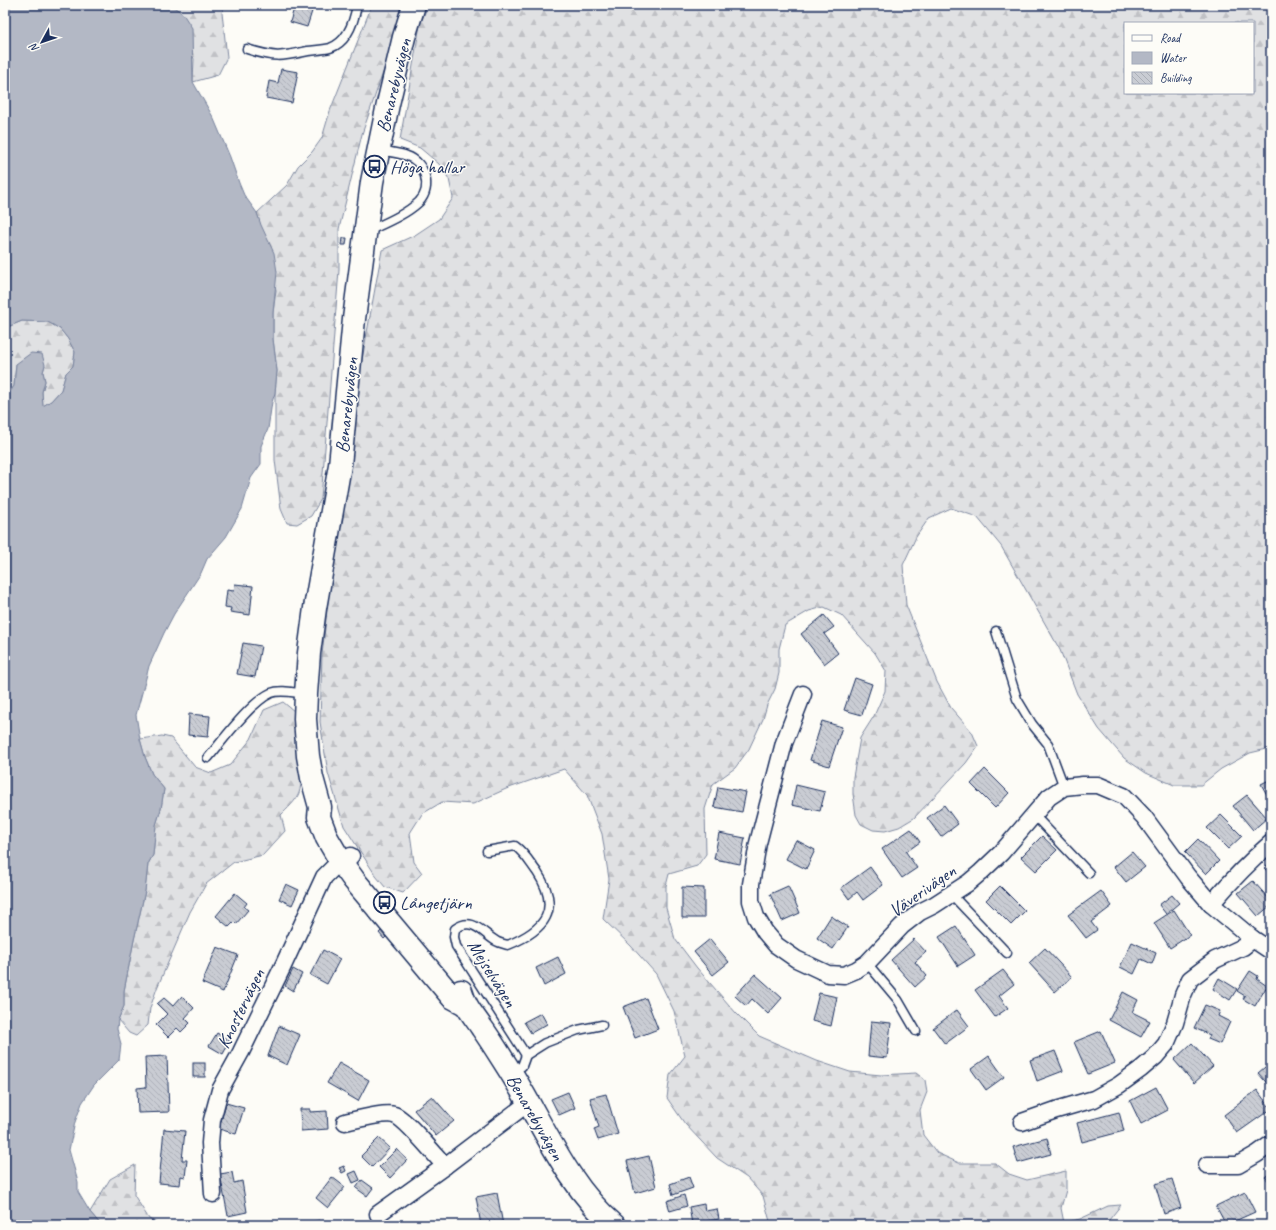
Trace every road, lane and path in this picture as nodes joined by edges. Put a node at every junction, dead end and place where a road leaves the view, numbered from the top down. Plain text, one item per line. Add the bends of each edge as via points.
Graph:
1 (357, 5) edge
2 (414, 5) edge
3 (247, 49) dead end
4 (378, 150) junction
5 (365, 232) junction
6 (996, 631) dead end
7 (306, 694) junction
8 (803, 694) dead end
9 (208, 758) dead end
10 (1064, 788) junction
11 (1033, 814) junction
12 (1271, 843) edge
13 (488, 852) dead end
14 (346, 859) junction
15 (1089, 873) dead end
16 (951, 894) junction
17 (1211, 904) junction
18 (1253, 939) junction
19 (1271, 951) edge
20 (1007, 953) dead end
21 (867, 963) junction
22 (602, 1025) dead end
23 (916, 1031) dead end
24 (526, 1055) junction
25 (511, 1073) junction
26 (528, 1103) junction
27 (345, 1122) dead end
28 (1022, 1122) dead end
29 (1271, 1144) edge
30 (1208, 1165) dead end
31 (445, 1166) junction
32 (213, 1194) dead end
33 (378, 1214) dead end
34 (614, 1225) edge

1 - 3 lane via 348,32 331,47 281,57 267,56
2 - 4 street, Benarebyvägen
4 - 5 street, Benarebyvägen
4 - 5 lane via 408,156 415,161 426,177 426,186 420,201 393,220
5 - 7 street, Benarebyvägen via 340,465 315,608
6 - 10 lane via 1017,699 1048,744
7 - 9 lane via 273,693 263,698
7 - 14 street, Benarebyvägen via 305,719 312,778 320,807 329,814
8 - 21 street, Väverivägen via 784,743 758,843 751,884 751,901 756,917 765,932 776,945 796,959 828,974 844,975
10 - 11 street, Väverivägen via 1049,797
10 - 17 street, Väverivägen via 1098,785 1124,796 1144,817
11 - 15 lane
11 - 16 street, Väverivägen via 1001,853 968,883
12 - 17 street
13 - 24 lane, Mejselvägen via 515,846 522,851 540,877 548,898 549,909 546,918 522,940 508,946 469,924 455,929 456,946
14 - 25 street, Benarebyvägen via 461,990 465,1004
14 - 32 street, Knostervägen via 324,877 280,973 220,1090 212,1120 210,1143
16 - 20 lane
16 - 21 street, Väverivägen via 902,926
17 - 18 street, Väverivägen
18 - 19 street, Väverivägen
18 - 28 street via 1243,947 1214,960 1190,979 1166,1044 1142,1069 1094,1099
21 - 23 lane via 898,1000
22 - 24 lane via 559,1037
24 - 25 lane via 522,1066
25 - 26 street, Benarebyvägen
26 - 31 street
26 - 34 street, Benarebyvägen via 548,1139 588,1199
27 - 31 street via 394,1115 427,1145
29 - 30 street via 1238,1165
31 - 33 street

